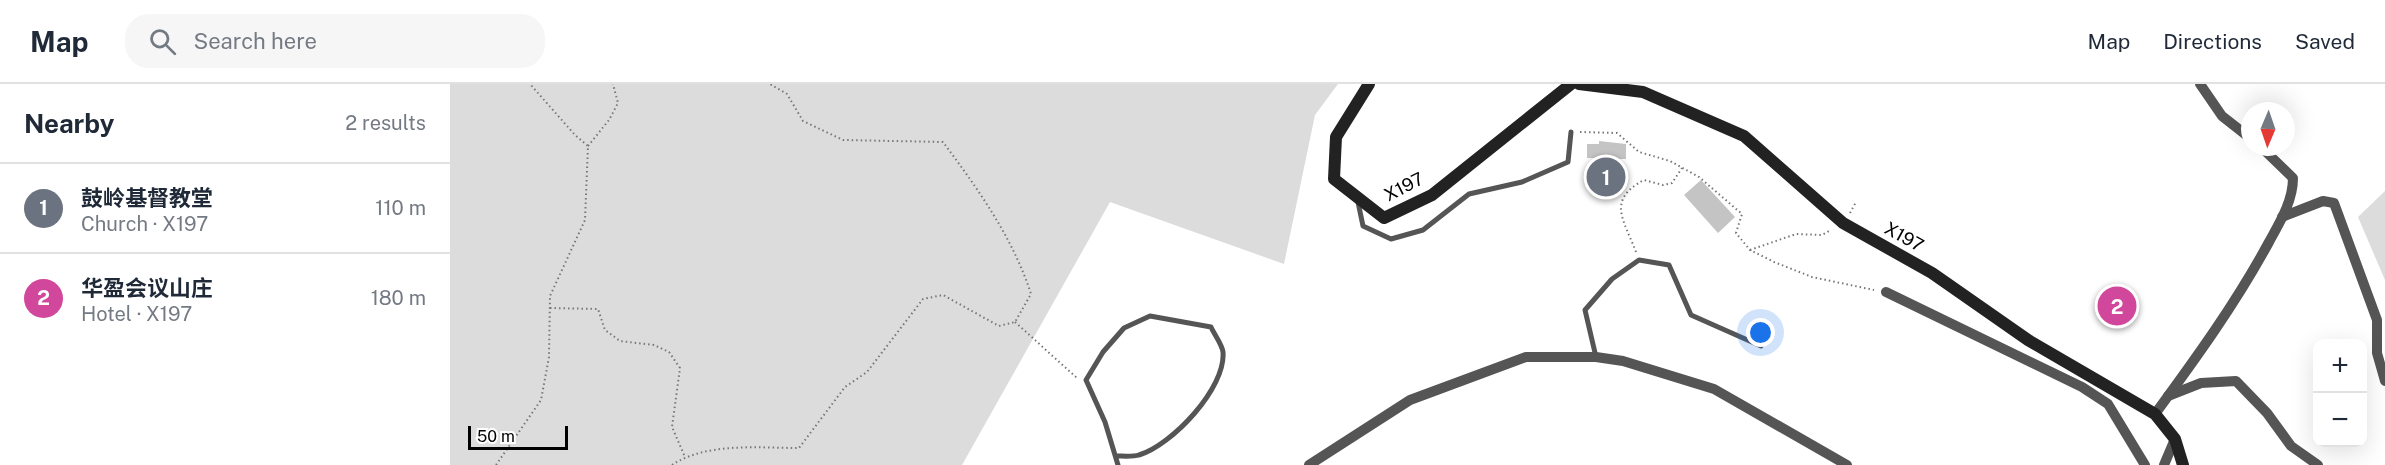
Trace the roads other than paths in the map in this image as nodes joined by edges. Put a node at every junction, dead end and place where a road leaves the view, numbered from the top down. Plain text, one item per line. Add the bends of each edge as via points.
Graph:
1 (1369, 84) edge
2 (1571, 84) edge
3 (1579, 84) edge
4 (2200, 84) edge
5 (2241, 131) edge
6 (1571, 132) road end
7 (2270, 156) edge
8 (1358, 197) junction
9 (2282, 217) junction
10 (1886, 292) road end
11 (1761, 346) dead end
12 (1596, 357) junction
13 (2385, 381) edge
14 (2082, 387) junction
15 (2120, 393) junction
16 (2168, 397) junction
17 (2155, 414) junction
18 (2175, 439) junction
19 (1116, 456) junction
20 (1118, 465) edge
21 (1309, 465) edge
22 (1846, 465) edge
23 (2145, 465) edge
24 (2164, 465) edge
25 (2183, 465) edge
26 (2318, 465) edge

1 - 8 street, X197 / X197 via 1336,137 1334,179
2 - 8 street, X197 / X197 via 1432,195 1384,218
3 - 15 street, X197 / X197 via 1643,92 1744,135 1843,223 1932,273 2028,340
4 - 5 street via 2222,116
6 - 8 lane via 1568,162 1522,182 1468,194 1423,230 1391,239 1363,225
7 - 9 street via 2293,178 2293,191
9 - 13 street via 2323,201 2334,203 2377,320 2376,354
9 - 16 street via 2224,319
10 - 14 street
11 - 12 lane via 1691,315 1669,265 1639,260 1612,279 1585,310
12 - 21 street via 1526,357 1410,400
12 - 22 street via 1623,361 1714,389
14 - 15 street
14 - 23 street via 2108,404
15 - 17 street, X197 / X197
16 - 17 street
16 - 26 street via 2201,383 2236,381 2267,412 2291,446
17 - 18 street, X197 / X197
18 - 24 street
18 - 25 street, X197 / X197
19 - 19 lane via 1086,380 1103,352 1124,328 1150,316 1211,327 1223,351 1219,373 1206,399 1187,424 1139,455
19 - 20 lane

